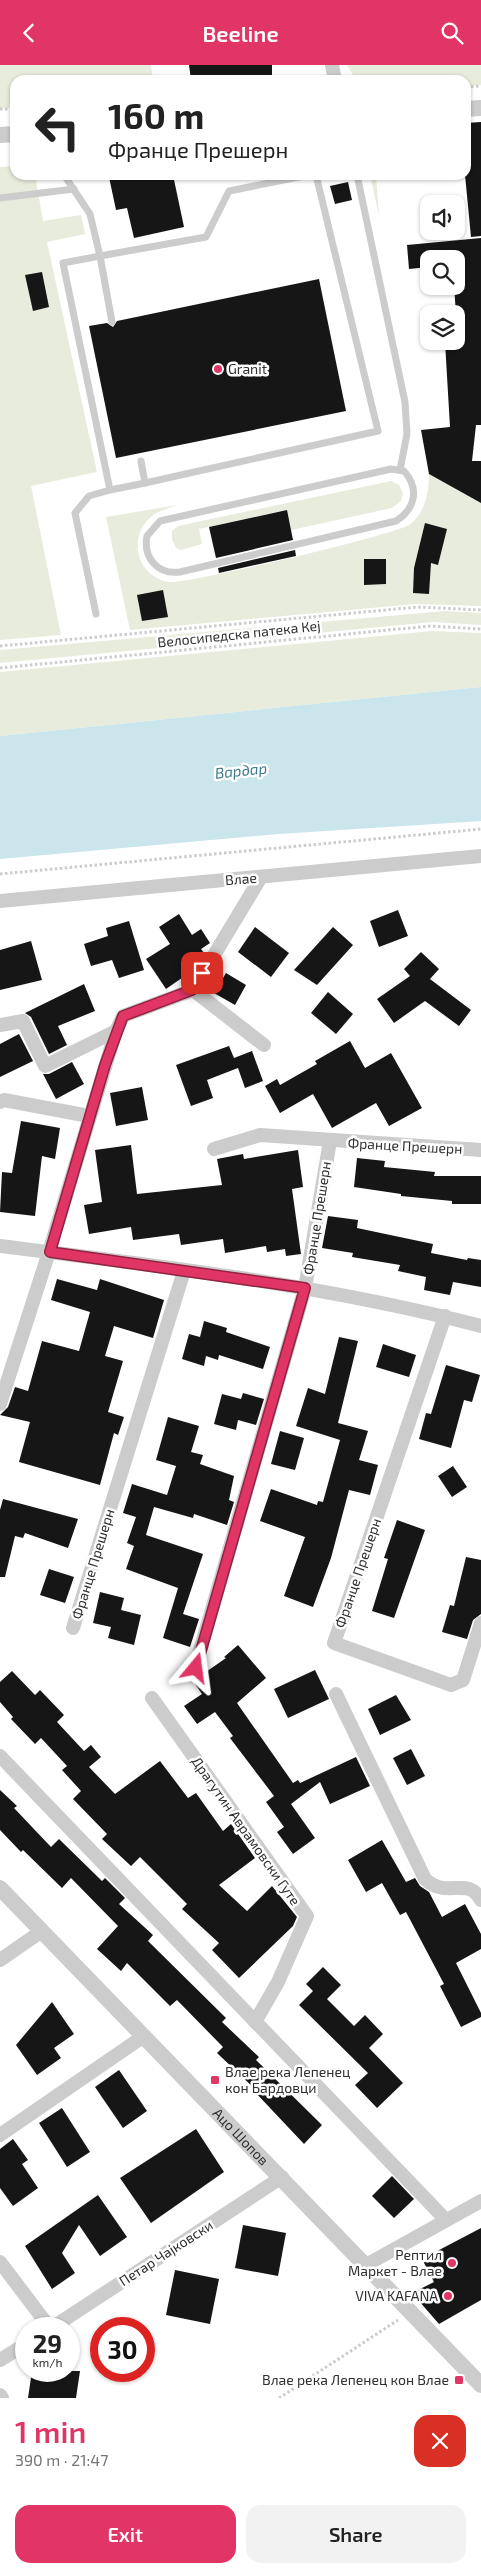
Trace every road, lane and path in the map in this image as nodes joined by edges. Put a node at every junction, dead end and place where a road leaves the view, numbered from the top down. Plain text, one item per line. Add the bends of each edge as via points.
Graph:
1 (68, 180) edge
2 (284, 180) edge
3 (317, 180) edge
4 (358, 180) edge
5 (74, 189) junction
6 (0, 198) edge
7 (100, 256) junction
8 (112, 322) dead end
9 (141, 461) dead end
10 (400, 470) junction
11 (145, 483) junction
12 (110, 490) junction
13 (481, 609) edge
14 (96, 614) dead end
15 (481, 629) edge
16 (0, 646) edge
17 (0, 669) edge
18 (481, 829) edge
19 (481, 856) edge
20 (0, 874) edge
21 (261, 877) junction
22 (0, 901) edge
23 (192, 990) junction
24 (0, 1025) edge
25 (116, 1031) junction
26 (264, 1045) dead end
27 (0, 1102) edge
28 (89, 1117) junction
29 (330, 1141) junction
30 (214, 1149) dead end
31 (481, 1150) edge
32 (0, 1246) edge
33 (50, 1252) junction
34 (184, 1271) junction
35 (305, 1288) junction
36 (445, 1316) junction
37 (481, 1325) edge
38 (0, 1404) edge
39 (481, 1623) edge
40 (73, 1628) dead end
41 (196, 1668) dead end
42 (336, 1694) dead end
43 (152, 1698) dead end
44 (0, 1756) edge
45 (0, 1888) edge
46 (481, 1900) edge
47 (42, 1931) junction
48 (0, 1960) edge
49 (255, 2022) junction
50 (144, 2036) junction
51 (0, 2135) edge
52 (282, 2177) junction
53 (481, 2201) edge
54 (446, 2219) junction
55 (0, 2262) edge
56 (366, 2265) junction
57 (410, 2312) junction
58 (41, 2317) edge
59 (68, 2317) edge
60 (15, 2351) edge
61 (0, 2360) edge
62 (481, 2385) edge
63 (279, 2398) edge

1 - 5 lane
2 - 7 lane via 229,191 206,237
3 - 11 lane via 378,431
4 - 10 lane via 405,403 407,434
5 - 6 lane
5 - 7 lane via 90,214
7 - 8 lane
7 - 12 lane via 62,263
9 - 11 lane
10 - 10 lane via 391,469 160,521 147,536 149,559 159,568 180,573 396,521 410,510 413,503 409,477
11 - 12 lane
12 - 14 lane via 89,496 75,513
13 - 16 path via 418,607
15 - 17 path, Велосипедска патека Кеј via 430,626
18 - 20 path
19 - 21 street, Влае
21 - 22 street, Влае
21 - 23 street
23 - 25 street via 123,1016
23 - 26 street
24 - 25 street via 23,1021 45,1066
25 - 28 street
27 - 28 street via 4,1100
28 - 33 street
29 - 30 street, Франце Прешерн via 260,1135
29 - 31 street, Францe Прешерн
29 - 35 street, Франце Прешерн
32 - 33 street
33 - 34 street
33 - 38 street
34 - 35 street
34 - 40 street, Франце Прешерн
35 - 36 street
35 - 41 street, Франце Прешерн
36 - 37 street
36 - 39 street, Францe Прешерн via 334,1643 451,1685 463,1680
42 - 46 street via 425,1879 433,1887 441,1889 468,1887
43 - 49 street, Драгутин Аврамовски Гуте via 307,1916 278,1982
44 - 49 street
45 - 47 street, Ацо Шопов
47 - 48 street
47 - 50 street, Ацо Шопов
49 - 54 street
50 - 51 street
50 - 52 street, Ацо Шопов
52 - 56 street, Ацо Шопов
52 - 59 street, Петар Чајковски
53 - 54 street
54 - 56 street
55 - 58 street, Петар Чајковски
56 - 57 street, Ацо Шопов
57 - 62 street, Ацо Шопов
57 - 63 path
60 - 61 street

